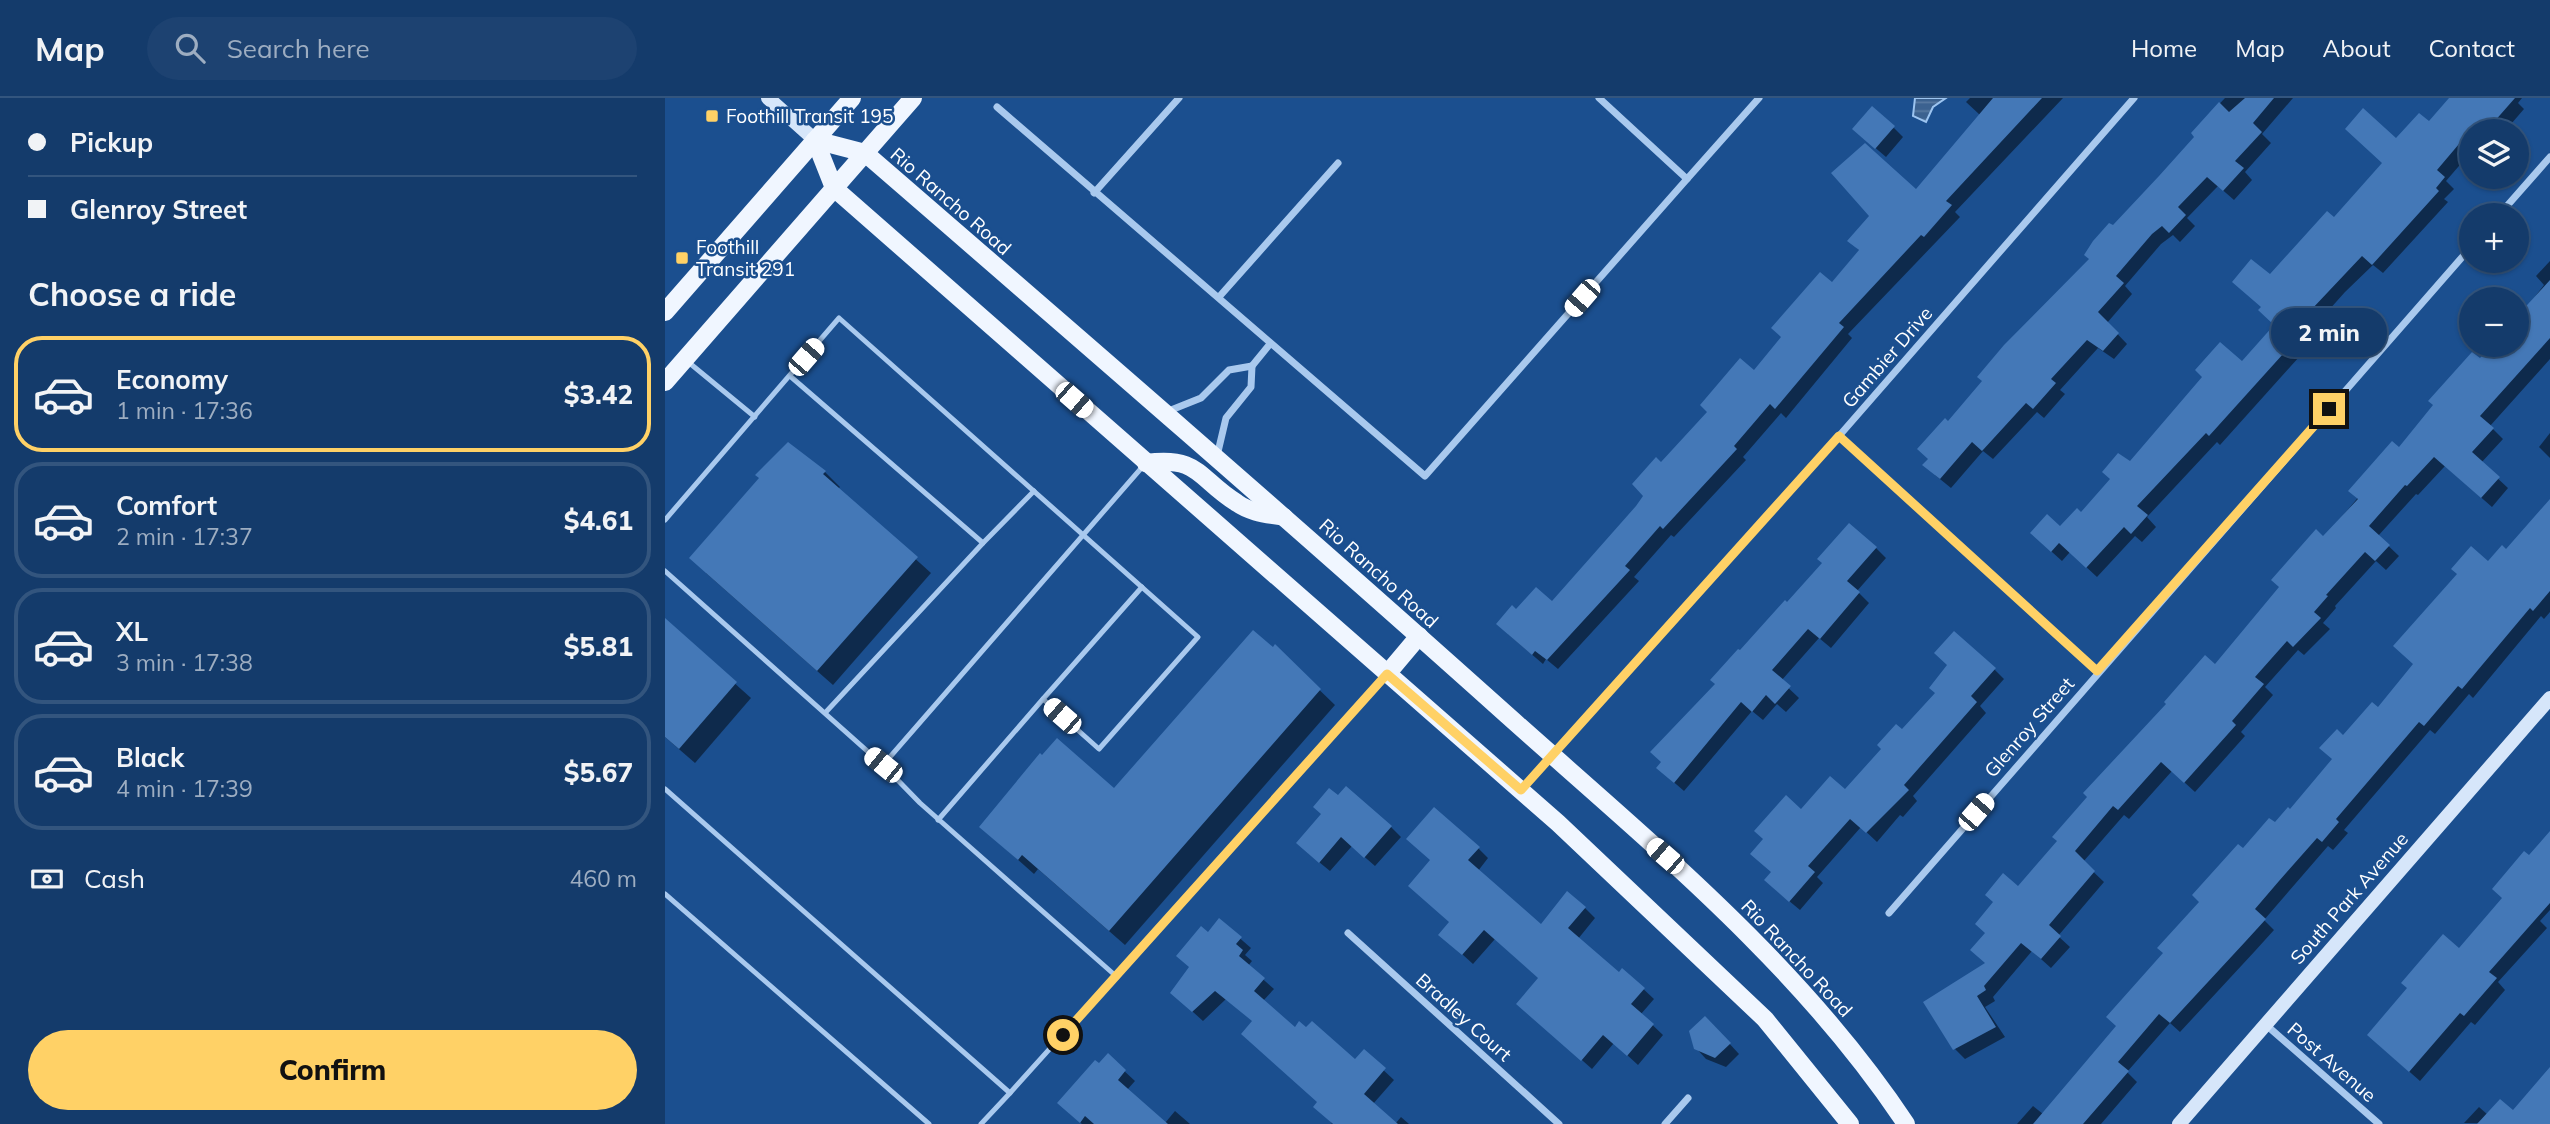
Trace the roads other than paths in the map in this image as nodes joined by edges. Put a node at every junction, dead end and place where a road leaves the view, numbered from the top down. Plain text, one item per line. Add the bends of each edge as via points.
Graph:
1 (768, 98) edge
2 (852, 98) edge
3 (913, 98) edge
4 (1179, 98) edge
5 (1598, 98) edge
6 (1759, 98) edge
7 (2134, 98) edge
8 (997, 107) dead end
9 (815, 140) junction
10 (865, 153) junction
11 (2550, 157) edge
12 (1338, 163) dead end
13 (1687, 179) junction
14 (834, 188) junction
15 (1094, 193) junction
16 (2510, 203) edge
17 (2459, 261) edge
18 (1219, 297) junction
19 (665, 312) edge
20 (1271, 344) junction
21 (685, 359) junction
22 (1252, 366) junction
23 (790, 376) junction
24 (665, 382) edge
25 (1164, 413) junction
26 (755, 417) junction
27 (1839, 436) junction
28 (1217, 458) junction
29 (1146, 463) junction
30 (1034, 491) junction
31 (1284, 517) junction
32 (665, 520) edge
33 (1083, 535) junction
34 (983, 543) junction
35 (665, 572) edge
36 (1142, 587) junction
37 (1419, 636) junction
38 (2097, 671) junction
39 (1387, 674) junction
40 (2550, 698) edge
41 (1043, 699) junction
42 (825, 713) junction
43 (1552, 755) junction
44 (883, 765) junction
45 (665, 789) edge
46 (1521, 790) junction
47 (938, 820) junction
48 (665, 894) edge
49 (1889, 913) dead end
50 (1348, 933) dead end
51 (1117, 977) junction
52 (2264, 1024) junction
53 (1010, 1093) junction
54 (1688, 1098) dead end
55 (929, 1124) edge
56 (981, 1124) edge
57 (1559, 1124) edge
58 (1665, 1124) edge
59 (1850, 1124) edge
60 (1906, 1124) edge
61 (2179, 1124) edge
62 (2379, 1124) edge

1 - 9 street
2 - 9 main road
3 - 10 main road
4 - 15 street
5 - 13 street
6 - 13 street
7 - 27 street, Gambier Drive
8 - 15 street
9 - 10 main road, Rio Rancho Road
9 - 14 main road
9 - 19 main road
10 - 14 main road
10 - 25 main road, Rio Rancho Road
11 - 16 street
12 - 18 street
13 - 20 street via 1425,476
14 - 21 main road
14 - 29 main road
15 - 18 street
17 - 38 street, Glenroy Street
18 - 20 street
20 - 22 street
21 - 24 main road
21 - 26 lane
22 - 25 street via 1230,370 1201,397
22 - 28 street via 1251,387 1226,418
23 - 26 lane
23 - 30 lane via 839,318
23 - 34 lane
25 - 28 main road, Rio Rancho Road
26 - 32 lane
27 - 38 street
27 - 43 street, Gambier Drive
28 - 31 main road, Rio Rancho Road
29 - 31 main road via 1171,460 1189,464 1237,504 1256,513
29 - 33 lane
29 - 39 main road
30 - 33 lane
30 - 34 lane
31 - 37 main road, Rio Rancho Road
33 - 36 lane
33 - 44 lane
34 - 42 lane
35 - 42 lane
36 - 41 lane
36 - 41 lane via 1198,637 1100,749
37 - 39 main road
37 - 43 main road, Rio Rancho Road
38 - 49 street, Glenroy Street
39 - 46 main road
39 - 51 lane
40 - 52 street, South Park Avenue
41 - 47 lane
42 - 44 lane
43 - 46 street, Gambier Drive
43 - 60 main road, Rio Rancho Road via 1701,888 1815,1003
44 - 47 lane
45 - 53 lane
46 - 59 main road via 1765,1019
47 - 51 lane
48 - 55 lane
50 - 57 street, Bradley Court
51 - 53 lane
52 - 61 street, South Park Avenue
52 - 62 street, Post Avenue
53 - 56 lane
54 - 58 street

